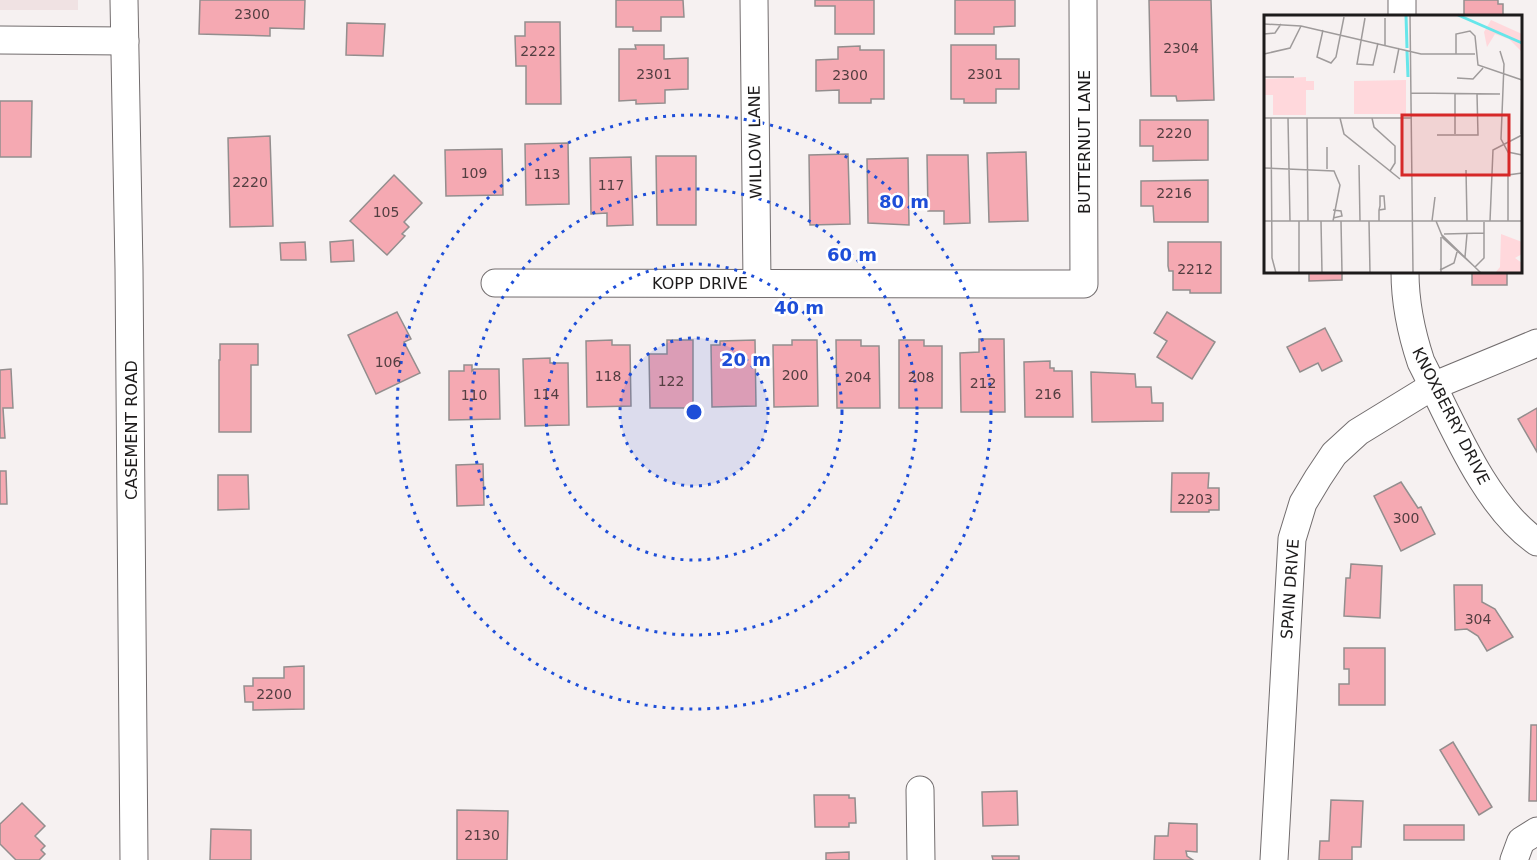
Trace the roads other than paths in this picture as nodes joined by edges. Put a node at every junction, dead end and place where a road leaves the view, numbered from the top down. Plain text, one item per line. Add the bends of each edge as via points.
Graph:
1 (124, 0) edge
2 (754, 0) edge
3 (1083, 0) edge
4 (0, 40) edge
5 (125, 40) junction
6 (1405, 273) edge
7 (495, 283) dead end
8 (757, 283) junction
9 (1084, 284) joint
10 (1537, 343) edge
11 (1433, 386) junction
12 (1537, 542) edge
13 (920, 790) dead end
14 (1537, 831) edge
15 (134, 860) edge
16 (921, 860) edge
17 (1274, 860) edge
18 (1514, 860) edge

1 - 5 street, CASEMENT ROAD
2 - 8 street, WILLOW LANE
3 - 9 street, BUTTERNUT LANE
4 - 5 street
5 - 15 street, CASEMENT ROAD
6 - 11 street, KNOXBERRY DRIVE via 1405,299 1413,340
7 - 8 street, KOPP DRIVE
8 - 9 street, KOPP DRIVE
10 - 11 street, SPAIN DRIVE
11 - 12 street, KNOXBERRY DRIVE via 1495,502
11 - 17 street, SPAIN DRIVE via 1350,439 1334,454 1303,503 1292,538
13 - 16 street
14 - 18 street via 1521,841

